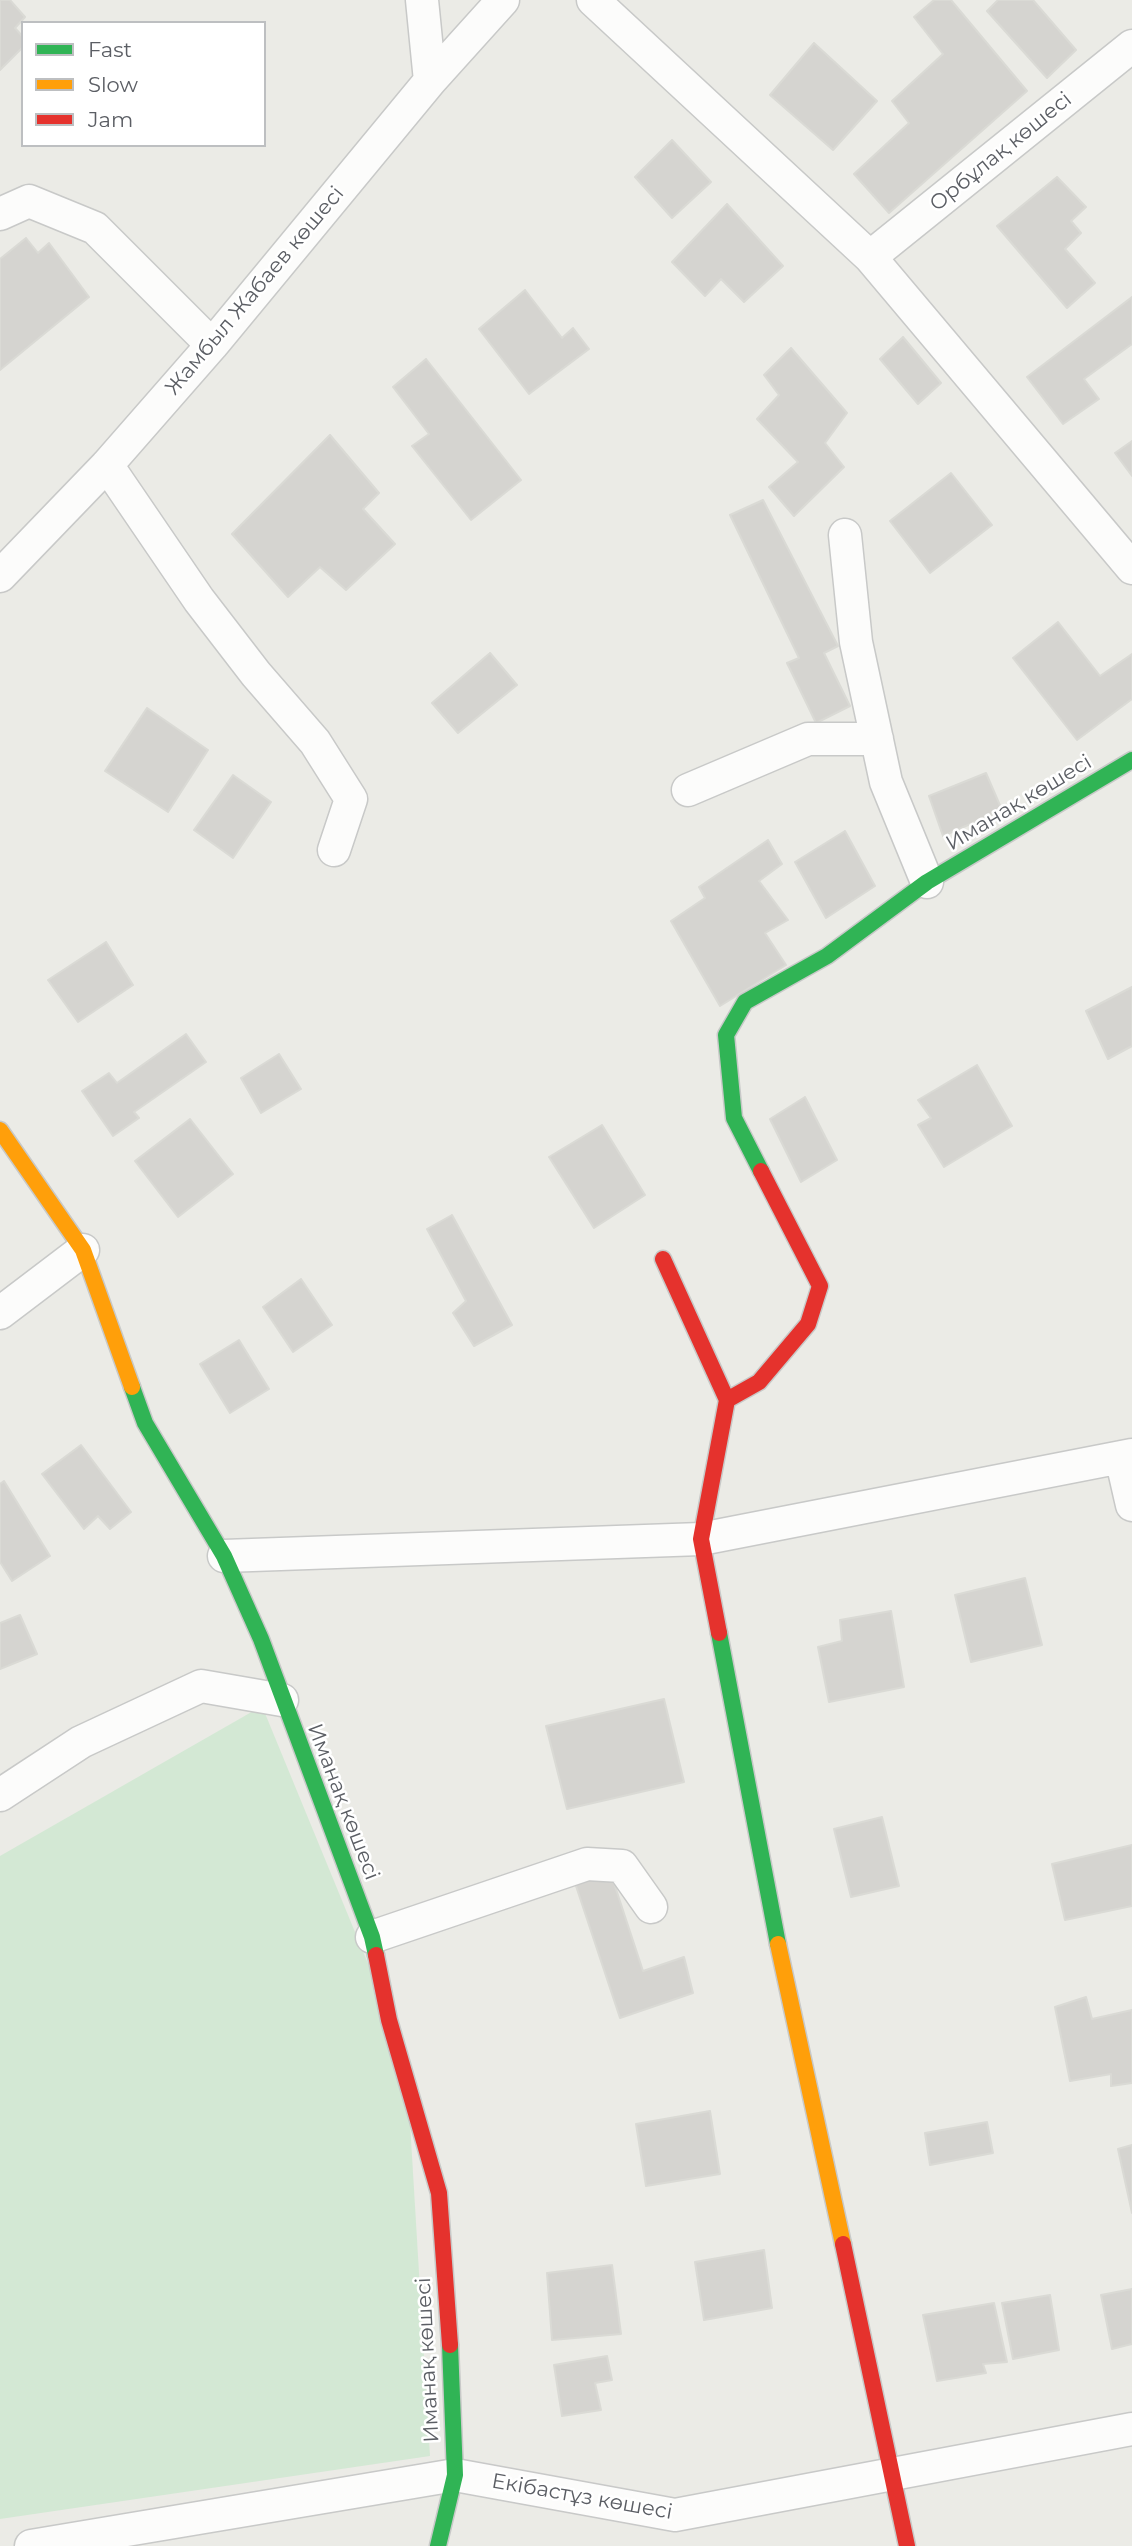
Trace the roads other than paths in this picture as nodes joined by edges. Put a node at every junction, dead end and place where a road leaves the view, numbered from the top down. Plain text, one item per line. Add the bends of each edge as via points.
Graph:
1 (422, 0) edge
2 (503, 0) edge
3 (593, 0) edge
4 (1132, 46) edge
5 (430, 81) junction
6 (0, 214) edge
7 (870, 257) junction
8 (212, 345) junction
9 (107, 465) junction
10 (845, 535) dead end
11 (1132, 568) edge
12 (0, 576) edge
13 (877, 739) junction
14 (1132, 760) edge
15 (688, 790) dead end
16 (334, 850) dead end
17 (927, 882) junction
18 (0, 1130) edge
19 (83, 1250) junction
20 (663, 1259) dead end
21 (0, 1313) edge
22 (727, 1400) junction
23 (1127, 1456) edge
24 (1132, 1505) edge
25 (701, 1539) junction
26 (224, 1556) junction
27 (282, 1700) junction
28 (0, 1795) edge
29 (651, 1907) dead end
30 (372, 1937) junction
31 (1132, 2429) edge
32 (892, 2472) junction
33 (455, 2475) junction
34 (32, 2546) edge
35 (438, 2546) edge
36 (907, 2546) edge

1 - 5 street
2 - 5 street, Жамбыл Жабаев көшесі
3 - 7 street
4 - 7 street, Орбұлақ көшесі
5 - 8 street, Жамбыл Жабаев көшесі
6 - 8 street via 29,201 95,228
7 - 11 street
8 - 9 street, Жамбыл Жабаев көшесі
9 - 12 street, Жамбыл Жабаев көшесі
9 - 16 street via 199,600 314,743 351,799
10 - 13 street via 856,642
13 - 15 street via 808,739
13 - 17 street via 886,782
14 - 17 street, Иманақ көшесі
17 - 22 street, Иманақ көшесі via 827,956 744,1002 726,1035 734,1118 820,1286 808,1324 760,1382
18 - 19 street, Иманақ көшесі
19 - 21 street
19 - 26 street, Иманақ көшесі via 145,1423
20 - 22 street
22 - 25 street
23 - 24 street
23 - 25 street
25 - 26 street
25 - 32 street via 771,1909
26 - 27 street, Иманақ көшесі
27 - 28 street via 201,1686 82,1742
27 - 30 street, Иманақ көшесі
29 - 30 street via 622,1866 587,1864
30 - 33 street, Иманақ көшесі via 390,2020 439,2193
31 - 32 street, Екібастұз көшесі
32 - 33 street, Екібастұз көшесі via 675,2515
32 - 36 street
33 - 34 street, Екібастұз көшесі
33 - 35 street, Иманақ көшесі

